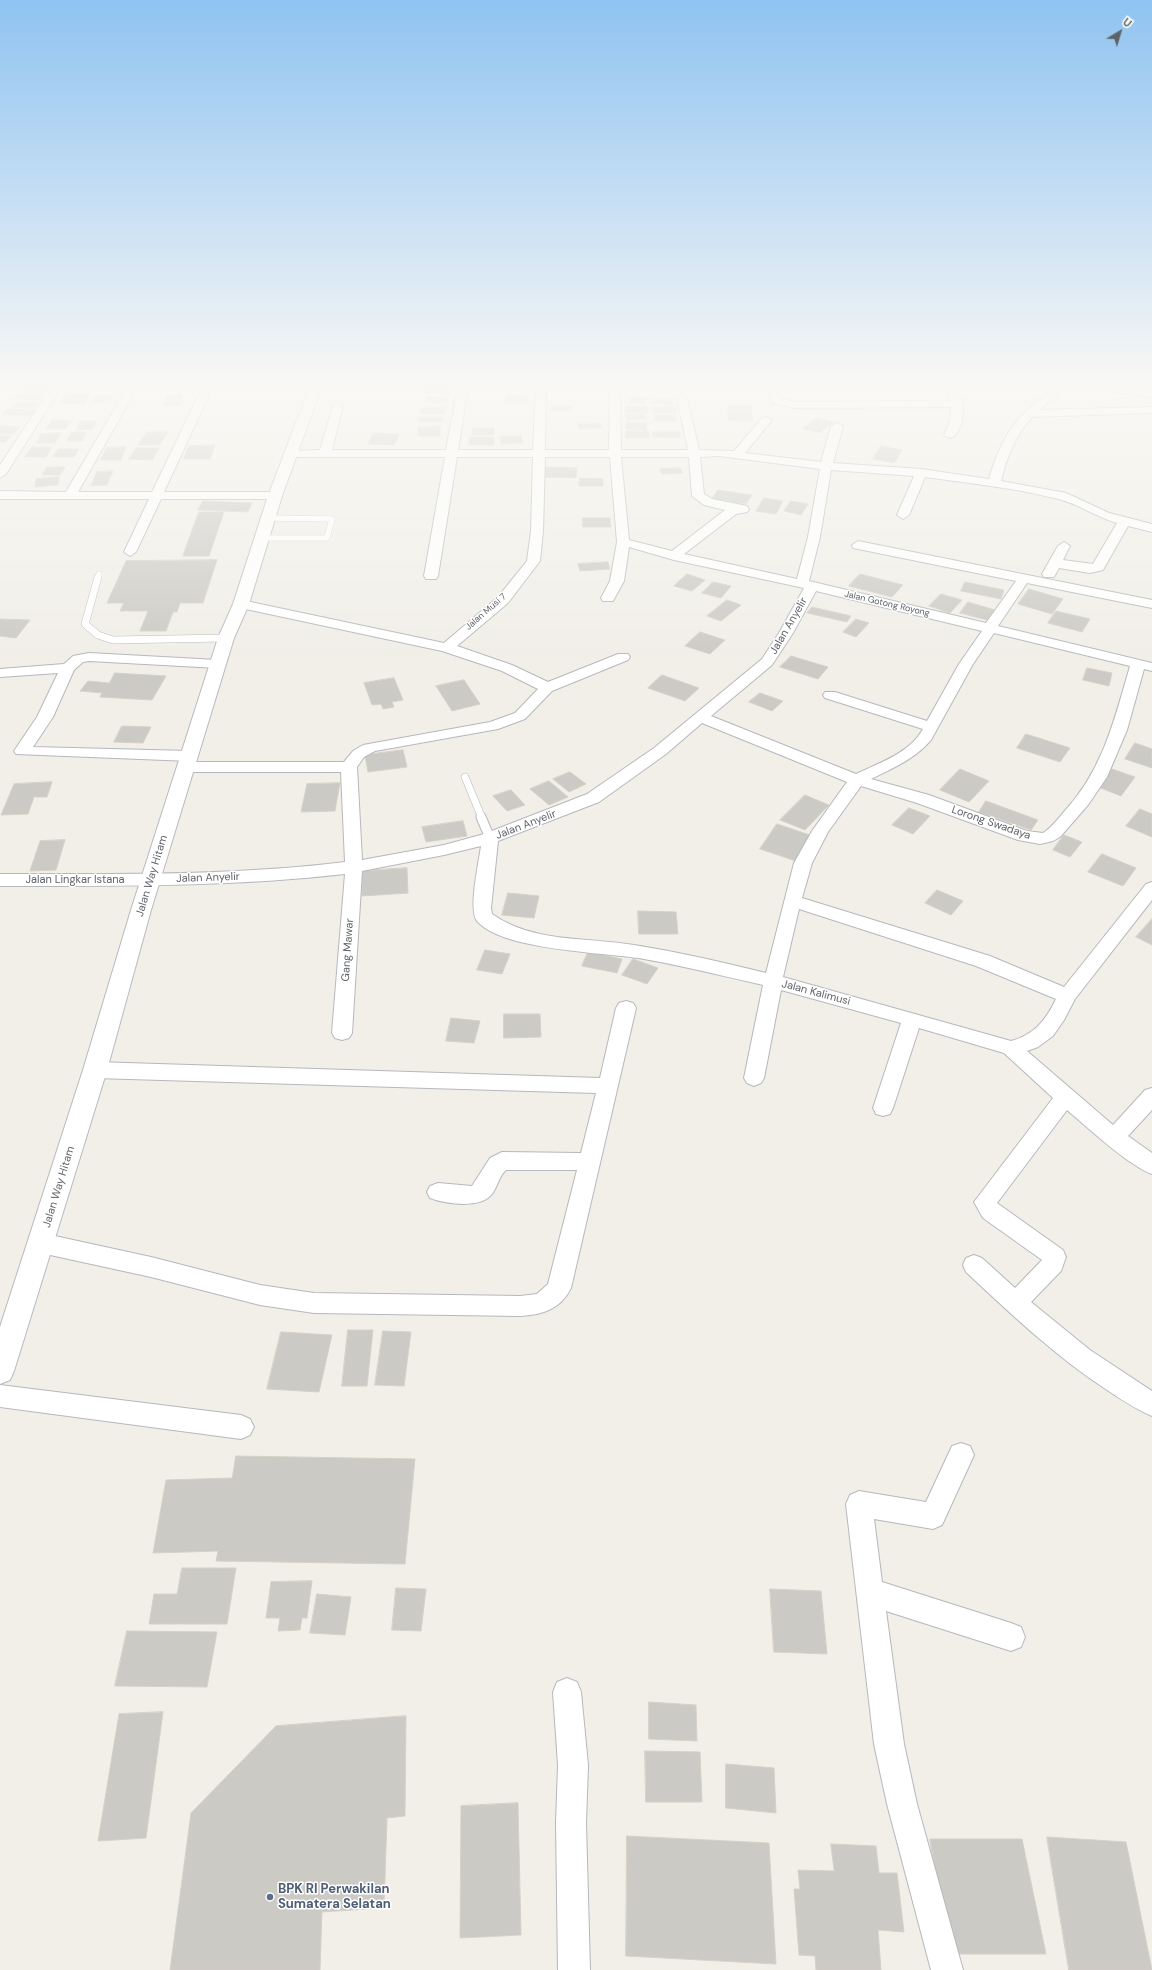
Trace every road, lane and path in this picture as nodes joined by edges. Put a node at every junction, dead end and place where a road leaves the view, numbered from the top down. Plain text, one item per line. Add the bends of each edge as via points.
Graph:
1 (80, 478) edge
2 (165, 478) edge
3 (282, 478) edge
4 (448, 478) edge
5 (538, 478) edge
6 (617, 478) edge
7 (696, 478) edge
8 (824, 478) edge
9 (918, 478) edge
10 (953, 478) edge
11 (996, 478) edge
12 (994, 484) junction
13 (0, 495) edge
14 (70, 495) junction
15 (157, 495) junction
16 (275, 496) junction
17 (903, 515) dead end
18 (268, 518) junction
19 (1124, 522) junction
20 (1152, 528) edge
21 (261, 538) junction
22 (622, 542) junction
23 (858, 545) dead end
24 (1064, 546) dead end
25 (130, 552) dead end
26 (674, 556) junction
27 (1055, 563) junction
28 (99, 574) dead end
29 (432, 576) dead end
30 (1024, 578) junction
31 (1044, 582) junction
32 (807, 585) junction
33 (608, 598) dead end
34 (241, 604) junction
35 (1152, 604) edge
36 (990, 628) junction
37 (226, 638) junction
38 (447, 647) junction
39 (623, 657) dead end
40 (218, 664) junction
41 (1145, 665) edge
42 (68, 668) junction
43 (0, 673) edge
44 (547, 688) junction
45 (830, 695) dead end
46 (700, 716) junction
47 (931, 727) junction
48 (188, 762) junction
49 (349, 767) junction
50 (465, 777) dead end
51 (857, 780) junction
52 (490, 838) junction
53 (354, 867) junction
54 (0, 880) edge
55 (150, 880) junction
56 (1152, 888) edge
57 (792, 901) junction
58 (772, 981) junction
59 (1067, 996) junction
60 (626, 1008) dead end
61 (912, 1019) junction
62 (342, 1032) dead end
63 (1011, 1048) junction
64 (95, 1070) junction
65 (754, 1078) dead end
66 (608, 1086) junction
67 (1152, 1096) edge
68 (1064, 1098) junction
69 (883, 1108) dead end
70 (1114, 1138) junction
71 (590, 1162) junction
72 (1152, 1165) edge
73 (438, 1192) dead end
74 (41, 1243) junction
75 (974, 1265) dead end
76 (1015, 1303) junction
77 (0, 1371) edge
78 (0, 1396) edge
79 (1152, 1404) edge
80 (241, 1427) dead end
81 (961, 1455) dead end
82 (871, 1592) junction
83 (1011, 1637) dead end
84 (567, 1692) dead end
85 (574, 1970) edge
86 (947, 1970) edge

1 - 14 street
2 - 15 street
3 - 16 street, Jalan Way Hitam
4 - 29 street
5 - 38 street, Jalan Musi 7 via 537,531 532,562 503,600
6 - 22 street
7 - 26 street via 698,496 708,502 741,509
8 - 32 street, Jalan Anyelir
9 - 17 street
10 - 12 street
11 - 12 street
12 - 19 street via 1062,496
13 - 14 street
14 - 15 street
15 - 16 street
15 - 25 street
16 - 18 street, Jalan Way Hitam
18 - 21 street, Jalan Way Hitam
18 - 21 lane via 332,519 328,538
19 - 20 street
19 - 27 street via 1098,567 1090,569
21 - 34 street, Jalan Way Hitam
22 - 26 street, Jalan Gotong Royong
22 - 33 street via 617,581
23 - 30 street
24 - 27 street
26 - 32 street, Jalan Gotong Royong
27 - 31 street
28 - 37 lane via 85,624 102,637 113,640
30 - 31 street
30 - 36 street
31 - 35 street
32 - 36 street, Jalan Gotong Royong
32 - 46 street, Jalan Anyelir via 786,633 768,662
34 - 37 street, Jalan Way Hitam
34 - 38 street
36 - 41 street, Jalan Gotong Royong
36 - 47 street via 966,664
37 - 40 street, Jalan Way Hitam
38 - 44 street via 515,671
39 - 44 street
40 - 42 street via 89,657 78,659
40 - 48 street, Jalan Way Hitam
41 - 51 street, Lorong Swadaya via 1105,766 1090,792 1048,838 1024,836 923,799
42 - 43 street
42 - 48 street via 45,717 22,751
44 - 49 street via 520,716 510,721 367,748 356,756
45 - 47 street
46 - 51 street
46 - 52 street, Jalan Anyelir via 641,766 593,798
47 - 51 street via 917,747 893,763
48 - 49 street
48 - 55 street, Jalan Way Hitam
49 - 53 street, Gang Mawar
50 - 52 lane
51 - 57 street via 820,832 803,863
52 - 53 street, Jalan Anyelir via 444,850
52 - 58 street, Jalan Kalimusi via 482,908 484,917 500,930 530,938 614,948 691,962
53 - 55 street, Jalan Anyelir via 285,875
53 - 62 street, Gang Mawar
54 - 55 street, Jalan Lingkar Istana
55 - 64 street, Jalan Way Hitam
56 - 59 street
57 - 58 street
57 - 59 street via 983,961
58 - 61 street, Jalan Kalimusi
58 - 65 street
59 - 63 street via 1058,1016 1037,1040
60 - 66 street
61 - 63 street, Jalan Kalimusi
61 - 69 street
63 - 68 street
64 - 66 street
64 - 74 street, Jalan Way Hitam
66 - 71 street
67 - 70 street
68 - 70 street
68 - 76 street via 985,1202 991,1212 1055,1257 1053,1264
70 - 72 street
71 - 73 street via 502,1161 493,1168 485,1189 475,1195
71 - 74 street via 559,1288 537,1304 314,1304 260,1295 151,1266
74 - 77 street, Jalan Way Hitam
75 - 76 street
76 - 79 street via 1068,1349 1107,1378
78 - 80 street
81 - 82 street via 933,1516 859,1504
82 - 83 street
82 - 86 street via 889,1744 900,1798
84 - 85 street via 574,1765 571,1824

